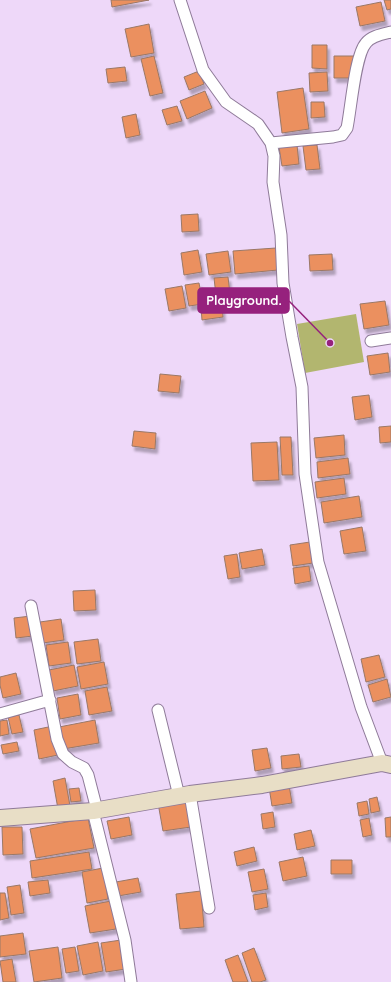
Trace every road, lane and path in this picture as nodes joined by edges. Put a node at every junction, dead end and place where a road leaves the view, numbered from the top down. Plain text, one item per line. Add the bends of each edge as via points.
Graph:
1 (180, 0) edge
2 (391, 32) edge
3 (271, 143) junction
4 (391, 338) edge
5 (371, 341) dead end
6 (31, 606) dead end
7 (50, 700) junction
8 (158, 710) dead end
9 (0, 714) edge
10 (386, 764) edge
11 (184, 795) junction
12 (95, 810) junction
13 (0, 818) edge
14 (209, 908) dead end
15 (131, 982) edge

1 - 3 street via 203,70 226,102 258,124
2 - 3 street via 366,42 360,53 347,128 342,135
3 - 10 street via 281,235 283,283 302,387 305,474 318,562 361,707
4 - 5 street
6 - 7 street
7 - 9 street
7 - 12 street via 57,739 63,754 84,768 88,775
8 - 11 street
10 - 11 street
11 - 12 street
11 - 14 street
12 - 13 street
12 - 15 street

